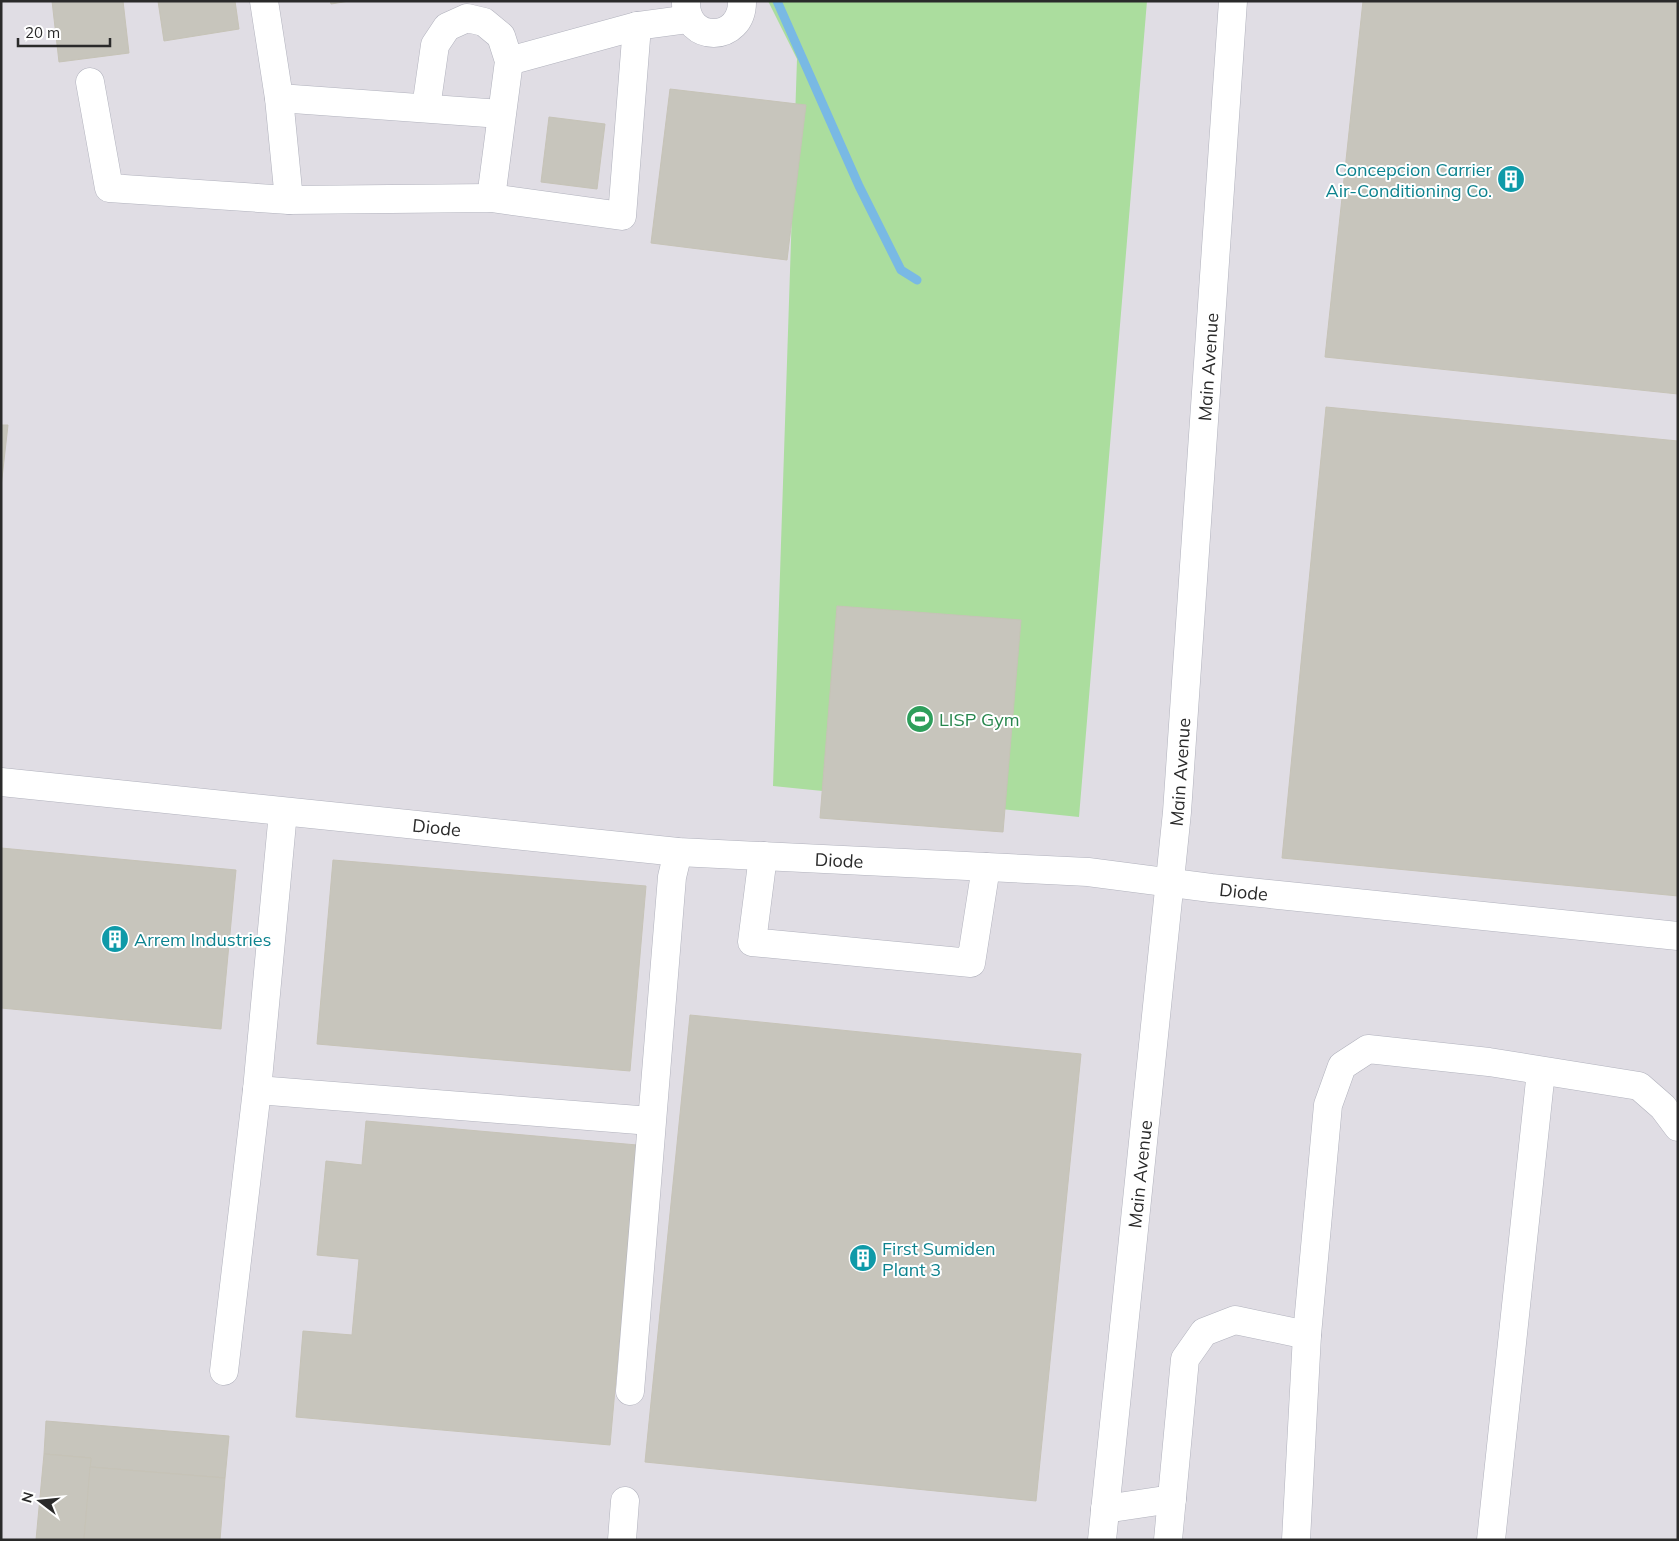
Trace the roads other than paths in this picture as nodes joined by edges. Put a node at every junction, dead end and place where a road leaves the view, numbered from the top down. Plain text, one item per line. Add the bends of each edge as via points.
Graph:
1 (264, 1) edge
2 (742, 1) edge
3 (1233, 1) edge
4 (688, 10) edge
5 (637, 26) junction
6 (509, 61) junction
7 (90, 82) dead end
8 (279, 98) junction
9 (426, 108) junction
10 (501, 114) junction
11 (491, 198) junction
12 (289, 200) junction
13 (1, 782) edge
14 (283, 812) junction
15 (678, 852) junction
16 (763, 856) junction
17 (986, 867) junction
18 (1170, 882) junction
19 (1678, 936) edge
20 (1542, 1071) junction
21 (257, 1090) junction
22 (1671, 1117) edge
23 (651, 1121) junction
24 (1307, 1335) junction
25 (224, 1371) dead end
26 (630, 1391) dead end
27 (1172, 1500) junction
28 (625, 1502) dead end
29 (1105, 1509) junction
30 (622, 1540) edge
31 (1102, 1540) edge
32 (1168, 1540) edge
33 (1296, 1540) edge
34 (1491, 1540) edge

1 - 8 street
2 - 4 street via 740,17 720,33 702,31
3 - 18 street, Main Avenue
4 - 5 street
5 - 6 street
5 - 11 street via 622,216
6 - 9 street via 501,36 484,22 467,18 447,27 435,45
6 - 10 street
7 - 12 street via 110,188
8 - 9 street
8 - 12 street
9 - 10 street
10 - 11 street
11 - 12 street
13 - 14 street, Diode
14 - 15 street, Diode
14 - 21 street
15 - 16 street, Diode
15 - 23 street via 672,877
16 - 17 street, Diode
16 - 17 street via 752,942 971,963
17 - 18 street, Diode via 1088,872
18 - 19 street, Diode
18 - 29 street, Main Avenue
20 - 22 street via 1638,1086
20 - 24 street via 1368,1049 1342,1066 1328,1105
20 - 34 street
21 - 23 street
21 - 25 street
23 - 26 street
24 - 27 street via 1235,1320 1204,1332 1185,1359
24 - 33 street
27 - 29 street
27 - 32 street
28 - 30 street
29 - 31 street, Main Avenue

